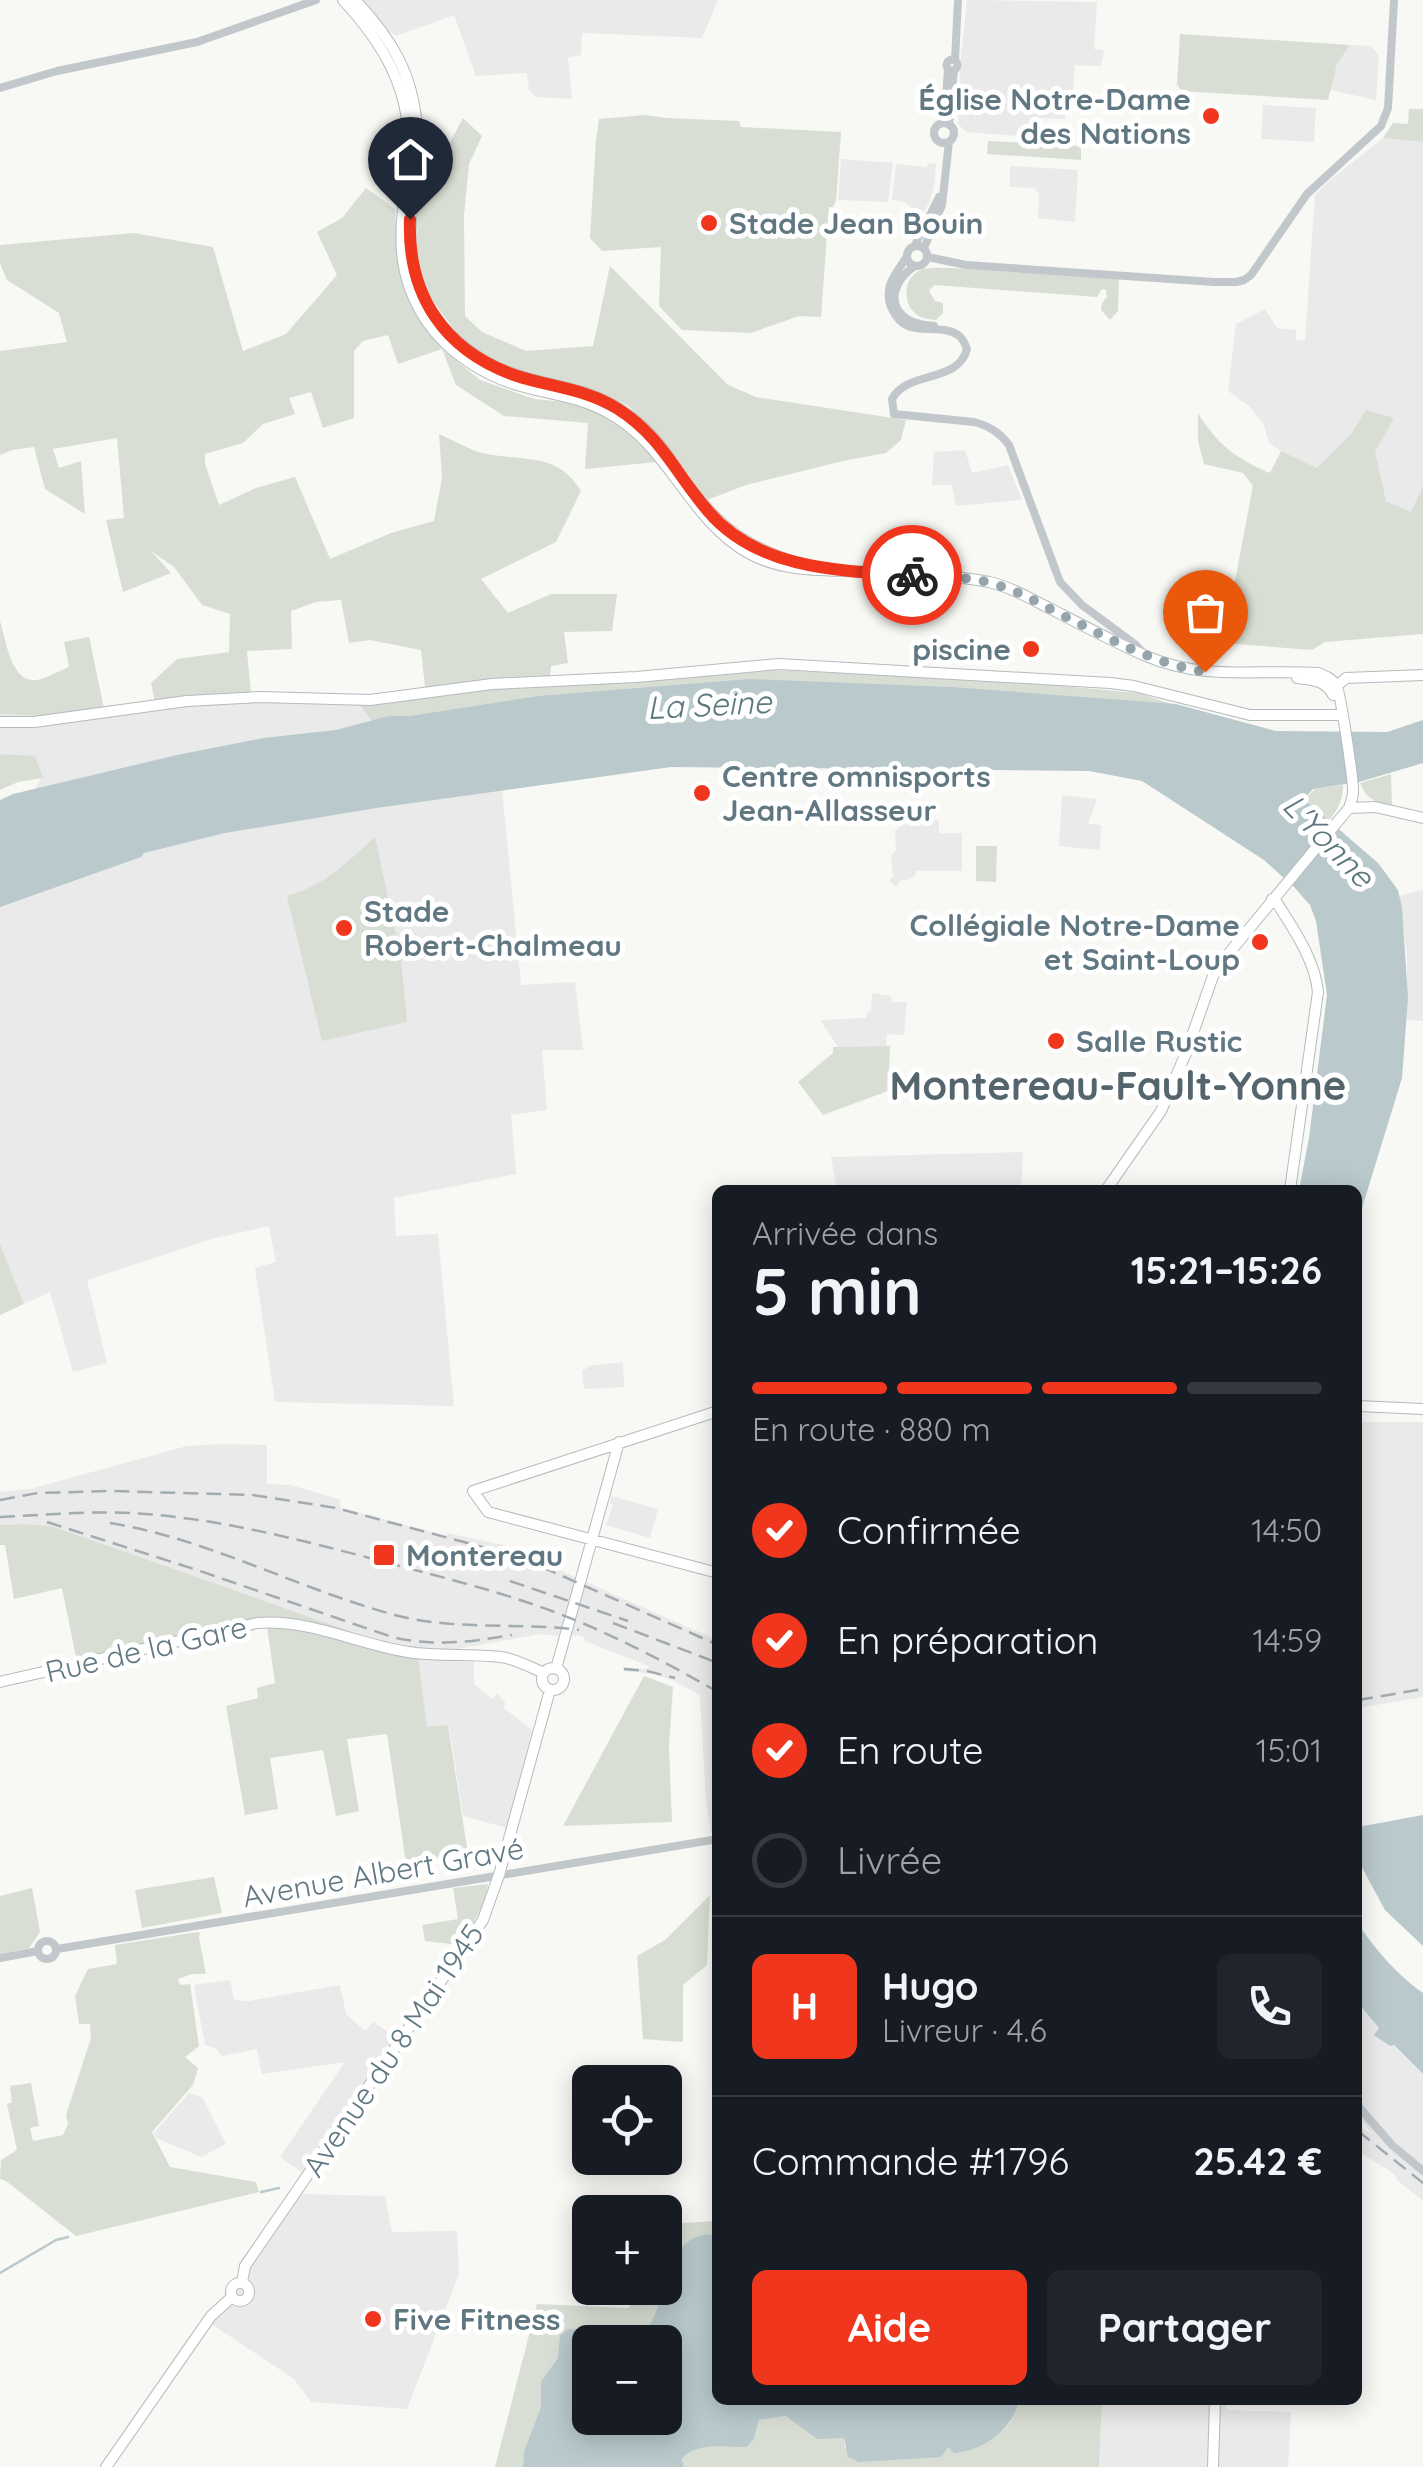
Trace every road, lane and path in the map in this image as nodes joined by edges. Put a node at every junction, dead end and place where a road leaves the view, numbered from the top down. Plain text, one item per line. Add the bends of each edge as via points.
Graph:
1 (316, 0) edge
2 (344, 0) edge
3 (356, 0) edge
4 (955, 0) edge
5 (1394, 0) edge
6 (0, 88) edge
7 (947, 124) junction
8 (946, 142) junction
9 (921, 256) junction
10 (894, 414) junction
11 (833, 571) junction
12 (1108, 633) junction
13 (1423, 676) edge
14 (1334, 691) junction
15 (1341, 710) junction
16 (1321, 712) junction
17 (0, 722) edge
18 (1352, 789) junction
19 (1375, 807) junction
20 (1350, 808) junction
21 (1423, 818) edge
22 (1272, 898) junction
23 (1260, 914) junction
24 (1286, 918) junction
25 (1109, 1185) edge
26 (1291, 1185) edge
27 (1362, 1406) edge
28 (1423, 1409) edge
29 (712, 1412) edge
30 (619, 1442) junction
31 (592, 1540) junction
32 (712, 1570) edge
33 (556, 1669) junction
34 (544, 1674) junction
35 (0, 1682) edge
36 (550, 1690) junction
37 (712, 1839) edge
38 (498, 1875) junction
39 (0, 1958) edge
40 (1362, 2111) edge
41 (1423, 2171) edge
42 (1216, 2405) edge
43 (106, 2467) edge
44 (1213, 2467) edge

1 - 6 street via 196,42
2 - 11 main road via 399,84 408,132 404,271 444,342 485,372 590,403 635,429 700,513 744,551 774,564
3 - 11 main road via 396,51 414,103 409,243 433,314 490,364 594,396 641,424 710,514 732,532 776,556
4 - 7 street
5 - 9 street via 1382,126 1307,194 1244,280 966,265
7 - 8 street via 954,135
7 - 8 street via 934,134
8 - 9 street
9 - 10 street via 896,285 898,309 915,323 961,332 971,354 960,370 898,395
9 - 10 street via 909,262 907,256 890,284 893,311 913,328 958,335 967,349 957,366 899,388
10 - 12 street via 974,422 1003,437 1060,582 1103,620
11 - 12 main road via 991,582
12 - 14 main road via 1186,669 1318,673
13 - 14 main road via 1346,678
14 - 15 main road
14 - 16 main road
15 - 16 main road
15 - 18 main road
16 - 17 main road via 1270,717 1134,686 779,664 492,684 370,700 187,701
18 - 19 main road
18 - 20 main road
19 - 20 main road
19 - 21 main road
20 - 22 main road
22 - 23 main road
22 - 24 main road
23 - 24 main road
23 - 25 main road via 1212,976 1161,1111
24 - 26 main road via 1318,992
27 - 28 main road
29 - 30 main road
30 - 31 main road
30 - 31 main road via 474,1491 488,1512
31 - 32 main road
31 - 33 main road
33 - 34 main road
33 - 36 main road via 564,1680
34 - 35 main road, Rue de la Gare via 502,1657 409,1652 273,1622
34 - 36 main road
36 - 38 main road, Avenue du 8 Mai 1945
37 - 38 street, Avenue Albert Gravé
38 - 39 street, Avenue Albert Gravé via 57,1949 47,1941 38,1951
38 - 43 main road, Avenue du 8 Mai 1945 via 483,1920 245,2266 232,2298 211,2316
40 - 41 street
42 - 44 main road

